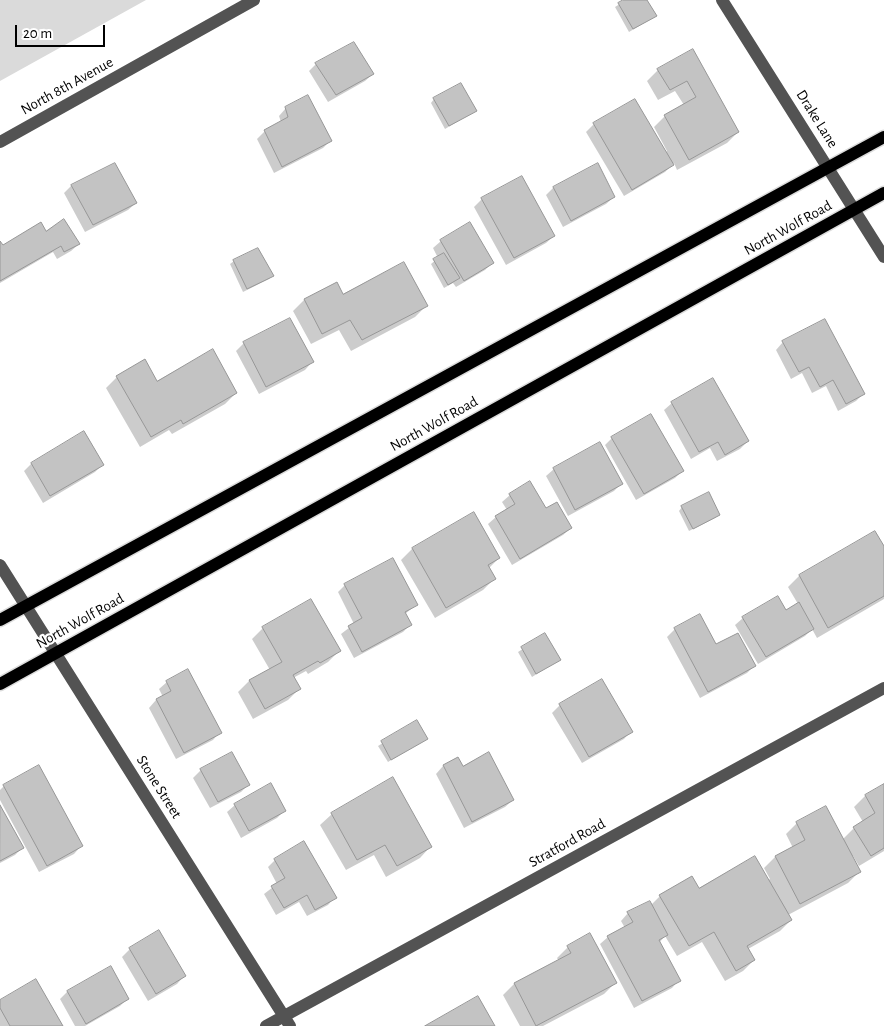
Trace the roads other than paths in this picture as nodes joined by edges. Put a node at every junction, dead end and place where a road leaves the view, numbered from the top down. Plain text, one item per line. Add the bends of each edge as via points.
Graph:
1 (254, 0) edge
2 (722, 0) edge
3 (884, 137) edge
4 (0, 142) edge
5 (828, 167) junction
6 (884, 193) edge
7 (854, 209) junction
8 (884, 257) edge
9 (0, 565) edge
10 (26, 606) junction
11 (0, 620) edge
12 (55, 653) junction
13 (0, 684) edge
14 (884, 688) edge
15 (287, 1021) edge
16 (266, 1026) edge

1 - 4 street, North 8th Avenue
2 - 5 street, Drake Lane
3 - 5 main road
5 - 7 street, Drake Lane
5 - 10 main road
6 - 7 main road, North Wolf Road
7 - 8 street, Drake Lane
7 - 12 main road, North Wolf Road
9 - 10 street, Stone Street
10 - 11 main road
10 - 12 street, Stone Street
12 - 13 main road, North Wolf Road
12 - 15 street, Stone Street
14 - 15 street, Stratford Road
15 - 16 street, Stratford Road

